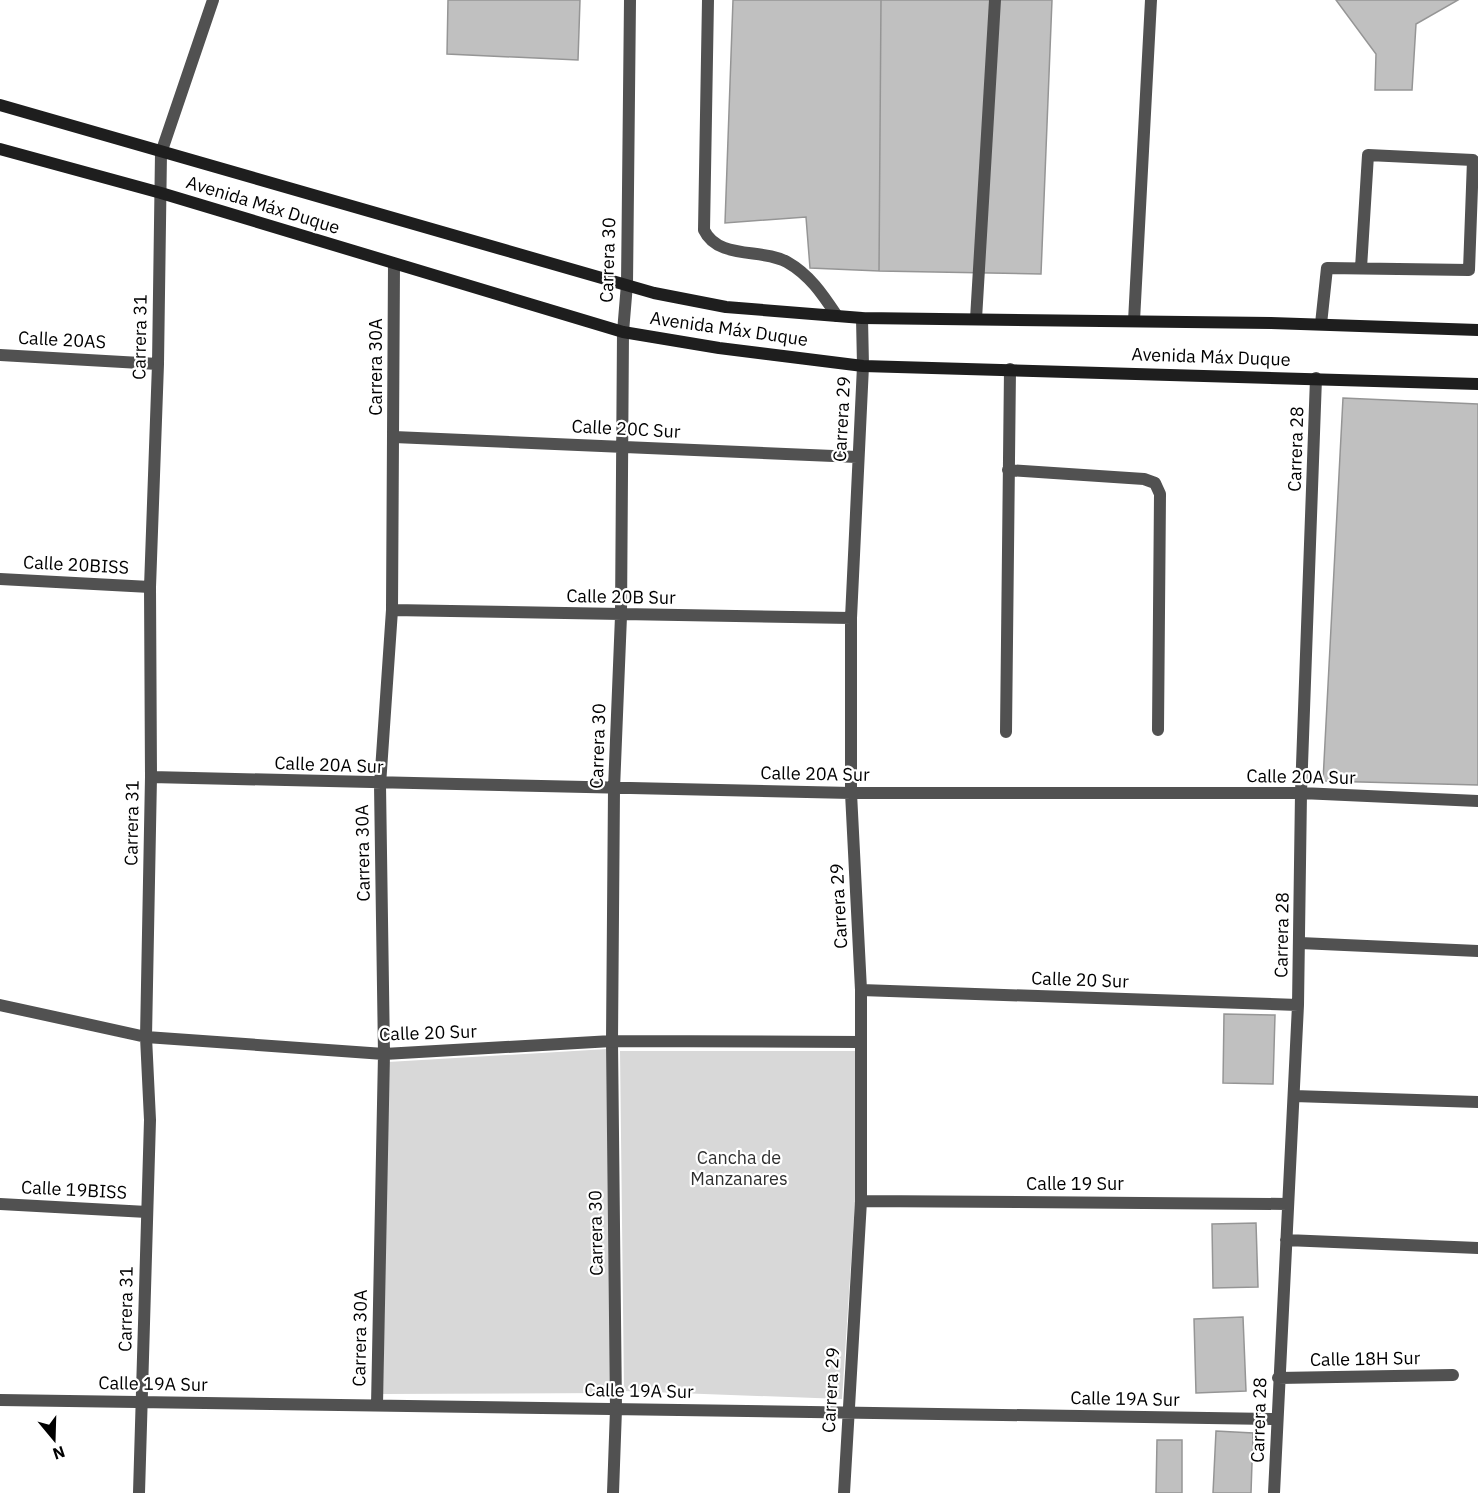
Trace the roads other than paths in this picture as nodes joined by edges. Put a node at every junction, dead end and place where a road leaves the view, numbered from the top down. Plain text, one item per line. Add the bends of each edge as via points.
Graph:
1 (213, 0) edge
2 (630, 0) edge
3 (708, 0) edge
4 (994, 0) edge
5 (1151, 0) edge
6 (0, 105) edge
7 (0, 149) edge
8 (161, 153) junction
9 (161, 193) junction
10 (394, 264) junction
11 (1361, 268) junction
12 (627, 284) junction
13 (837, 316) junction
14 (862, 318) junction
15 (976, 319) junction
16 (1134, 321) junction
17 (1321, 324) junction
18 (1478, 330) edge
19 (623, 332) junction
20 (0, 355) edge
21 (158, 364) junction
22 (863, 366) junction
23 (1010, 369) junction
24 (1317, 378) junction
25 (1478, 384) edge
26 (394, 437) junction
27 (623, 447) junction
28 (858, 457) junction
29 (1008, 470) junction
30 (0, 579) edge
31 (150, 587) junction
32 (392, 610) junction
33 (621, 616) junction
34 (851, 618) junction
35 (1158, 730) dead end
36 (1006, 732) dead end
37 (151, 777) junction
38 (380, 785) junction
39 (614, 789) junction
40 (851, 793) junction
41 (1301, 793) junction
42 (1478, 801) edge
43 (1300, 943) junction
44 (1478, 951) edge
45 (861, 990) junction
46 (0, 1005) edge
47 (1298, 1005) junction
48 (146, 1038) junction
49 (612, 1041) junction
50 (861, 1042) junction
51 (384, 1054) junction
52 (1294, 1096) junction
53 (1478, 1102) edge
54 (861, 1201) junction
55 (1288, 1203) junction
56 (0, 1204) edge
57 (147, 1212) junction
58 (1286, 1240) junction
59 (1478, 1248) edge
60 (1453, 1375) dead end
61 (1278, 1378) junction
62 (0, 1400) edge
63 (142, 1402) junction
64 (377, 1405) junction
65 (616, 1409) junction
66 (847, 1413) junction
67 (1277, 1419) junction
68 (139, 1493) edge
69 (613, 1493) edge
70 (844, 1493) edge
71 (1274, 1493) edge

1 - 8 street, Carrera 31
2 - 12 street, Carrera 30
3 - 13 street via 704,230 716,245 786,261 810,278
4 - 15 street
5 - 16 street
6 - 8 main road, Avenida Máx Duque
7 - 9 main road, Avenida Máx Duque
8 - 9 street, Carrera 31
8 - 12 main road, Avenida Máx Duque
9 - 10 main road, Avenida Máx Duque
9 - 21 street, Carrera 31
10 - 19 main road, Avenida Máx Duque
10 - 26 street, Carrera 30A
11 - 11 street via 1469,270 1473,160 1368,155
11 - 17 street via 1328,267
12 - 13 main road, Avenida Máx Duque via 726,307
12 - 19 street, Carrera 30
13 - 14 main road, Avenida Máx Duque
14 - 15 main road, Avenida Máx Duque
14 - 22 street, Carrera 29
15 - 16 main road, Avenida Máx Duque
16 - 17 main road, Avenida Máx Duque
17 - 18 main road, Avenida Máx Duque
19 - 22 main road, Avenida Máx Duque
19 - 27 street, Carrera 30
20 - 21 street, Calle 20AS
21 - 31 street, Carrera 31
22 - 23 main road, Avenida Máx Duque
22 - 28 street, Carrera 29
23 - 24 main road, Avenida Máx Duque
23 - 29 street
24 - 25 main road, Avenida Máx Duque
24 - 41 street, Carrera 28
26 - 27 street, Calle 20C Sur
26 - 32 street, Carrera 30A
27 - 28 street, Calle 20C Sur
27 - 33 street, Carrera 30
28 - 34 street, Carrera 29
29 - 35 street via 1144,479 1155,483 1160,495
29 - 36 street
30 - 31 street, Calle 20BISS
31 - 37 street, Carrera 31
32 - 33 street, Calle 20B Sur
32 - 38 street, Carrera 30A
33 - 34 street, Calle 20B Sur
33 - 39 street, Carrera 30
34 - 40 street, Carrera 29
37 - 38 street, Calle 20A Sur
37 - 48 street, Carrera 31
38 - 39 street, Calle 20A Sur
38 - 51 street, Carrera 30A
39 - 40 street, Calle 20A Sur
39 - 49 street, Carrera 30
40 - 41 street, Calle 20A Sur
40 - 45 street, Carrera 29
41 - 42 street, Calle 20A Sur
41 - 43 street, Carrera 28
43 - 44 street
43 - 47 street, Carrera 28
45 - 47 street, Calle 20 Sur
45 - 50 street, Carrera 29
46 - 48 street, Calle 20 Sur
47 - 52 street, Carrera 28
48 - 51 street, Calle 20 Sur
48 - 57 street, Carrera 31 via 150,1120
49 - 50 street, Calle 20 Sur
49 - 51 street, Calle 20 Sur
49 - 65 street, Carrera 30
50 - 54 street, Carrera 29
51 - 64 street, Carrera 30A
52 - 53 street
52 - 55 street, Carrera 28
54 - 55 street, Calle 19 Sur
54 - 66 street, Carrera 29
55 - 58 street, Carrera 28
56 - 57 street, Calle 19BISS
57 - 63 street, Carrera 31
58 - 59 street
58 - 61 street, Carrera 28
60 - 61 street, Calle 18H Sur
61 - 67 street, Carrera 28
62 - 63 street, Calle 19A Sur
63 - 64 street, Calle 19A Sur
63 - 68 street, Carrera 31
64 - 65 street, Calle 19A Sur
65 - 66 street, Calle 19A Sur
65 - 69 street, Carrera 30
66 - 67 street, Calle 19A Sur
66 - 70 street, Carrera 29
67 - 71 street, Carrera 28

